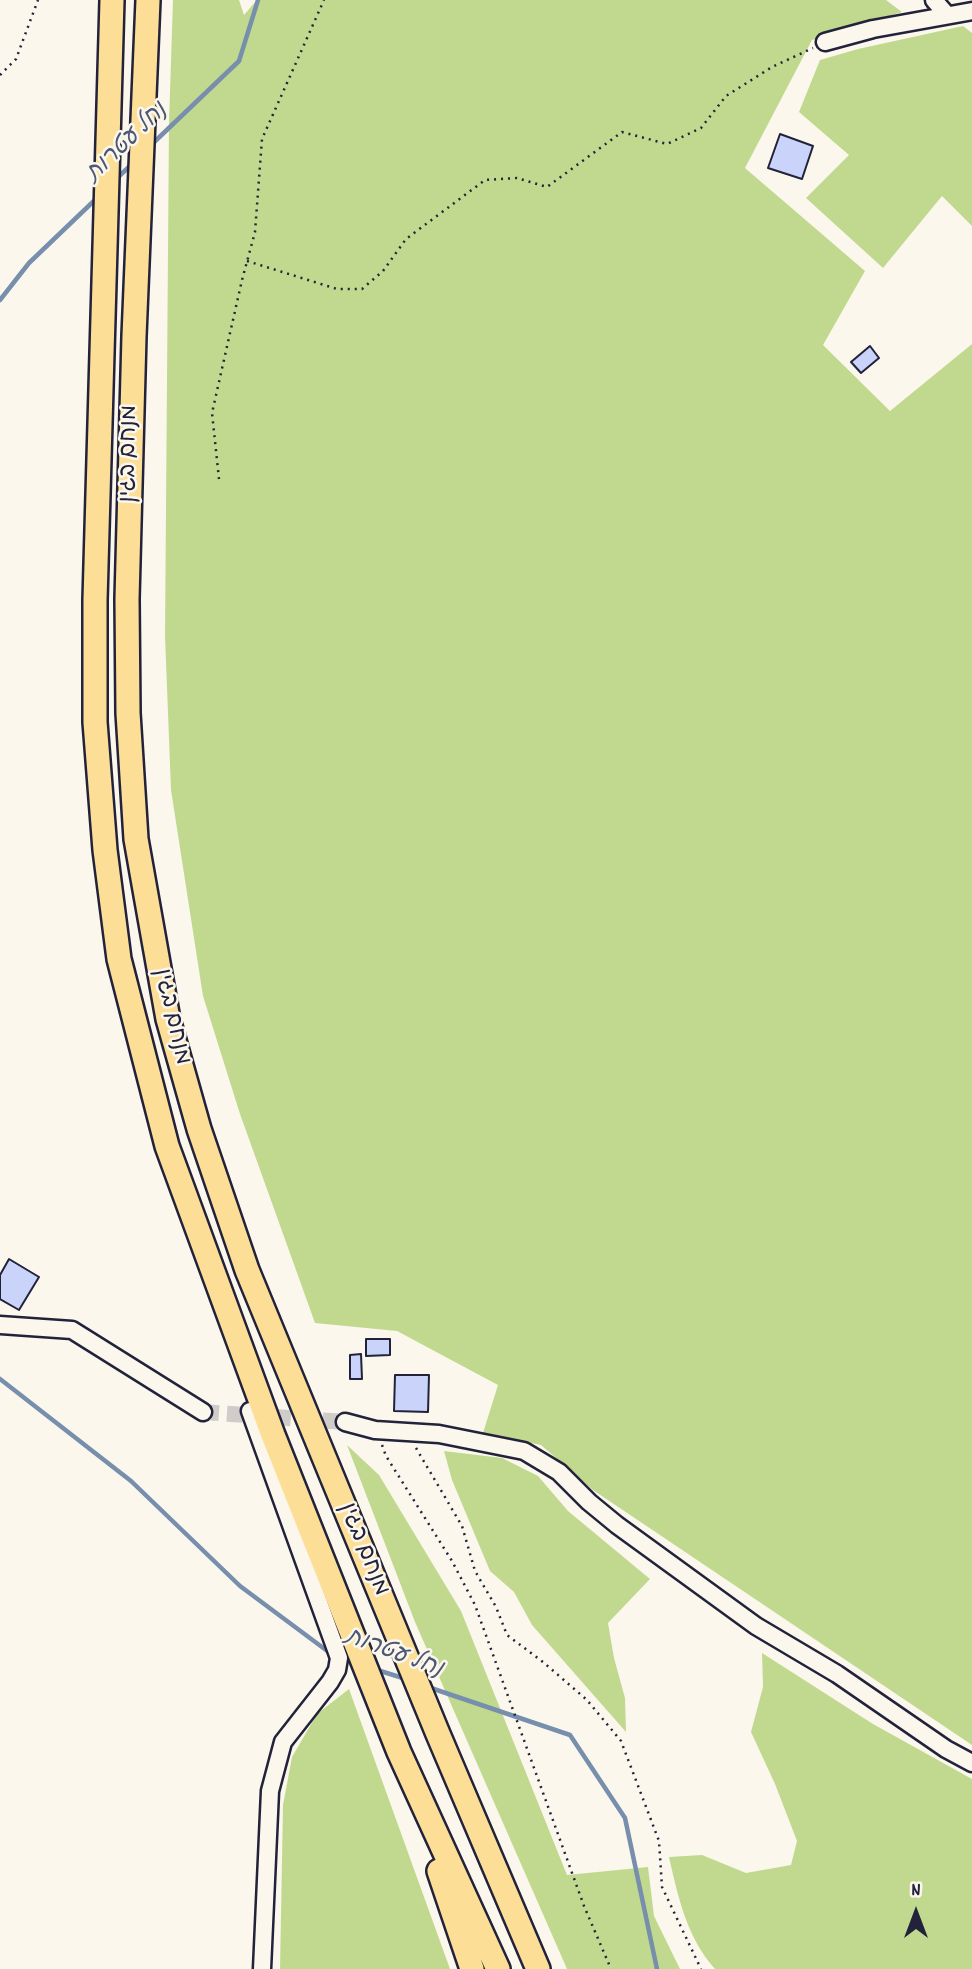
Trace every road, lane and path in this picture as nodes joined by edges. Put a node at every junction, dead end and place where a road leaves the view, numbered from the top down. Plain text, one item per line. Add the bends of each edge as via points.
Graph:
1 (38, 0) edge
2 (112, 0) edge
3 (148, 0) edge
4 (324, 0) edge
5 (934, 0) edge
6 (972, 11) edge
7 (947, 15) junction
8 (825, 42) joint
9 (0, 75) edge
10 (247, 261) junction
11 (219, 479) dead end
12 (0, 1325) edge
13 (250, 1411) dead end
14 (202, 1412) tunnel mouth
15 (345, 1422) tunnel mouth
16 (375, 1430) junction
17 (407, 1432) junction
18 (399, 1752) junction
19 (972, 1763) edge
20 (262, 1969) edge
21 (472, 1969) edge
22 (498, 1969) edge
23 (539, 1969) edge
24 (611, 1969) edge
25 (701, 1969) edge

1 - 9 path via 16,59
2 - 18 highway, מנחם בגין via 95,722 118,959 167,1146 273,1435
3 - 23 highway, מנחם בגין via 133,364 128,713 136,839 168,1019 247,1270
4 - 10 path via 262,139 255,232
5 - 7 street
6 - 7 street
7 - 8 street
8 - 10 path via 726,96 701,128 667,144 622,132 547,187 517,178 485,180 405,239 383,271 362,289 337,289
10 - 11 path via 212,413
12 - 14 street via 72,1331
13 - 20 street via 339,1658 330,1682 283,1742 270,1791
15 - 16 street
16 - 17 street
16 - 24 path via 475,1605
17 - 19 street via 524,1451 536,1458 559,1472 617,1525 755,1626
17 - 25 path via 461,1526 475,1571 507,1634 587,1700 621,1741 659,1841 662,1887
18 - 21 highway
18 - 22 highway, מנחם בגין

